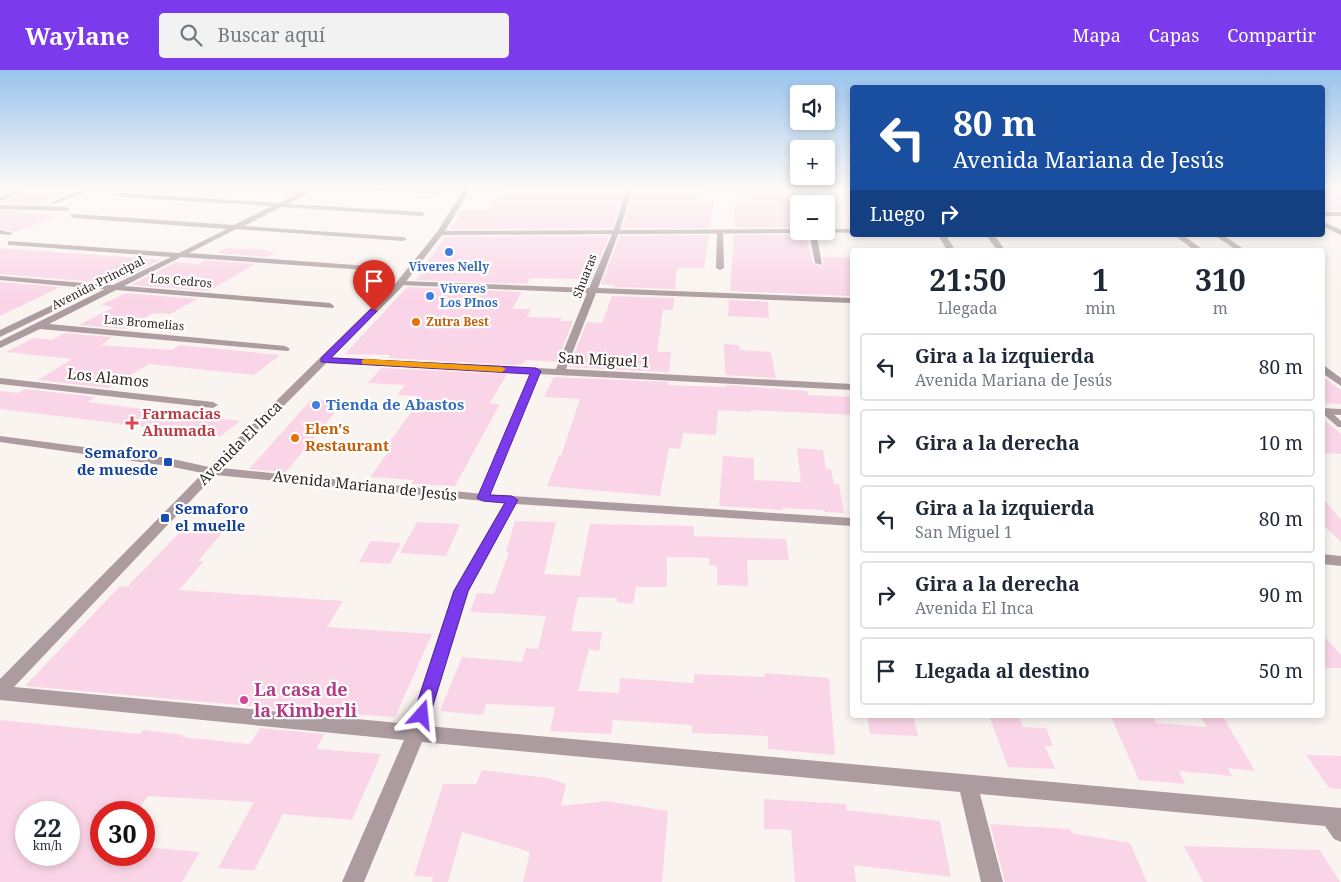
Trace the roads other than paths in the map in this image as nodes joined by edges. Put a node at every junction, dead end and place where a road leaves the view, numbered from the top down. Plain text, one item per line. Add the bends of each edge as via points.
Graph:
1 (206, 226) edge
2 (238, 226) edge
3 (444, 226) edge
4 (618, 226) edge
5 (1327, 226) edge
6 (221, 227) junction
7 (234, 228) junction
8 (835, 230) edge
9 (720, 231) junction
10 (790, 231) edge
11 (850, 231) edge
12 (0, 232) edge
13 (616, 232) junction
14 (10, 233) dead end
15 (440, 233) junction
16 (1341, 233) edge
17 (943, 237) edge
18 (991, 237) edge
19 (1181, 237) edge
20 (1221, 237) edge
21 (403, 239) dead end
22 (814, 240) edge
23 (11, 243) dead end
24 (950, 248) edge
25 (1000, 248) edge
26 (1196, 248) edge
27 (1238, 248) edge
28 (165, 254) junction
29 (180, 255) junction
30 (819, 263) dead end
31 (720, 268) dead end
32 (380, 270) dead end
33 (0, 278) edge
34 (401, 283) junction
35 (98, 286) junction
36 (114, 288) junction
37 (594, 290) junction
38 (850, 301) edge
39 (330, 306) dead end
40 (0, 323) edge
41 (19, 324) junction
42 (38, 326) junction
43 (0, 334) edge
44 (0, 345) edge
45 (285, 349) dead end
46 (324, 360) junction
47 (1325, 370) edge
48 (536, 371) junction
49 (560, 372) junction
50 (0, 381) edge
51 (1341, 383) edge
52 (850, 387) edge
53 (212, 405) dead end
54 (1325, 411) edge
55 (1325, 412) edge
56 (1341, 412) edge
57 (1341, 425) edge
58 (0, 439) edge
59 (212, 471) junction
60 (483, 498) junction
61 (512, 500) junction
62 (850, 522) edge
63 (1325, 559) edge
64 (1341, 561) edge
65 (0, 691) edge
66 (416, 733) junction
67 (968, 784) junction
68 (1338, 822) edge
69 (354, 882) edge
70 (992, 882) edge

1 - 6 street
2 - 7 street, Avenida Principal
3 - 15 street, Avenida El Inca
4 - 13 street, Shuaras
5 - 16 street
6 - 7 street
6 - 28 street, Avenida Principal
7 - 21 street
7 - 29 street, Avenida Principal
8 - 11 street
9 - 10 street
9 - 13 street
9 - 31 street
12 - 14 street
13 - 15 street
13 - 37 street, Shuaras
15 - 34 street, Avenida El Inca
17 - 24 street
18 - 25 street
19 - 26 street
20 - 27 street
22 - 30 street
23 - 28 street
28 - 29 street
28 - 35 street, Avenida Principal
29 - 32 street
29 - 36 street, Avenida Principal
33 - 35 street, Los Cedros
34 - 37 street
34 - 46 street, Avenida El Inca
35 - 36 street, Los Cedros
35 - 41 street, Avenida Principal
36 - 39 street, Los Cedros
36 - 42 street, Avenida Principal
37 - 38 street
37 - 49 street, Shuaras
40 - 41 street, Las Bromelias
41 - 42 street, Las Bromelias
41 - 43 street, Avenida Principal
42 - 44 street, Avenida Principal
42 - 45 street, Las Bromelias
46 - 48 street, San Miguel 1
46 - 59 street, Avenida El Inca
47 - 51 street
48 - 49 street, San Miguel 1
48 - 60 lane
49 - 52 street, San Miguel 1
50 - 53 street, Los Alamos
54 - 56 street
55 - 57 lane
58 - 59 street, Avenida Mariana de Jesús
59 - 60 street, Avenida Mariana de Jesús
59 - 65 street, Avenida El Inca
60 - 61 street, Avenida Mariana de Jesús
61 - 62 street, Avenida Mariana de Jesús
61 - 66 street via 461,591
63 - 64 street
65 - 66 street
66 - 67 street
66 - 69 street
67 - 68 street
67 - 70 street

